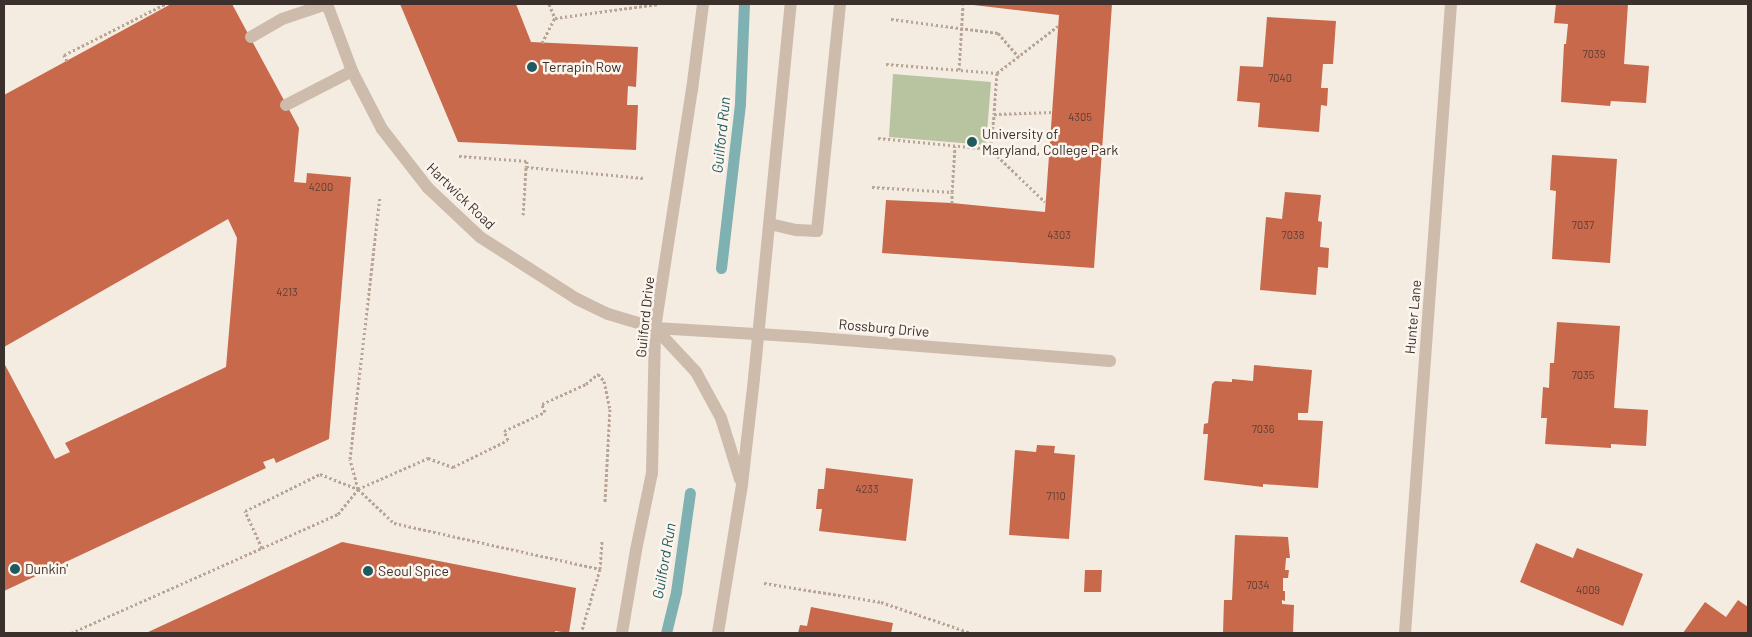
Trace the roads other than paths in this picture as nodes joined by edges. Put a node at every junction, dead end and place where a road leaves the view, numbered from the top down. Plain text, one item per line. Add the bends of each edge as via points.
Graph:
1 (327, 4) edge
2 (703, 4) edge
3 (791, 4) edge
4 (840, 4) edge
5 (1451, 4) edge
6 (251, 38) dead end
7 (352, 71) junction
8 (286, 105) dead end
9 (770, 224) junction
10 (655, 328) junction
11 (758, 334) junction
12 (1110, 361) dead end
13 (742, 484) junction
14 (622, 633) edge
15 (718, 633) edge
16 (1405, 633) edge

1 - 6 street via 282,19
1 - 7 street, Hartwick Road
2 - 10 street, Guilford Drive
3 - 9 street
4 - 9 street via 817,230 797,230
5 - 16 street, Hunter Lane
7 - 8 street
7 - 10 street, Hartwick Road via 382,129 423,183 480,237 577,299 615,316
9 - 11 street
10 - 11 street, Rossburg Drive
10 - 13 street via 696,372 721,418
10 - 14 street, Guilford Drive via 652,473
11 - 12 street, Rossburg Drive
11 - 13 street
13 - 15 street

